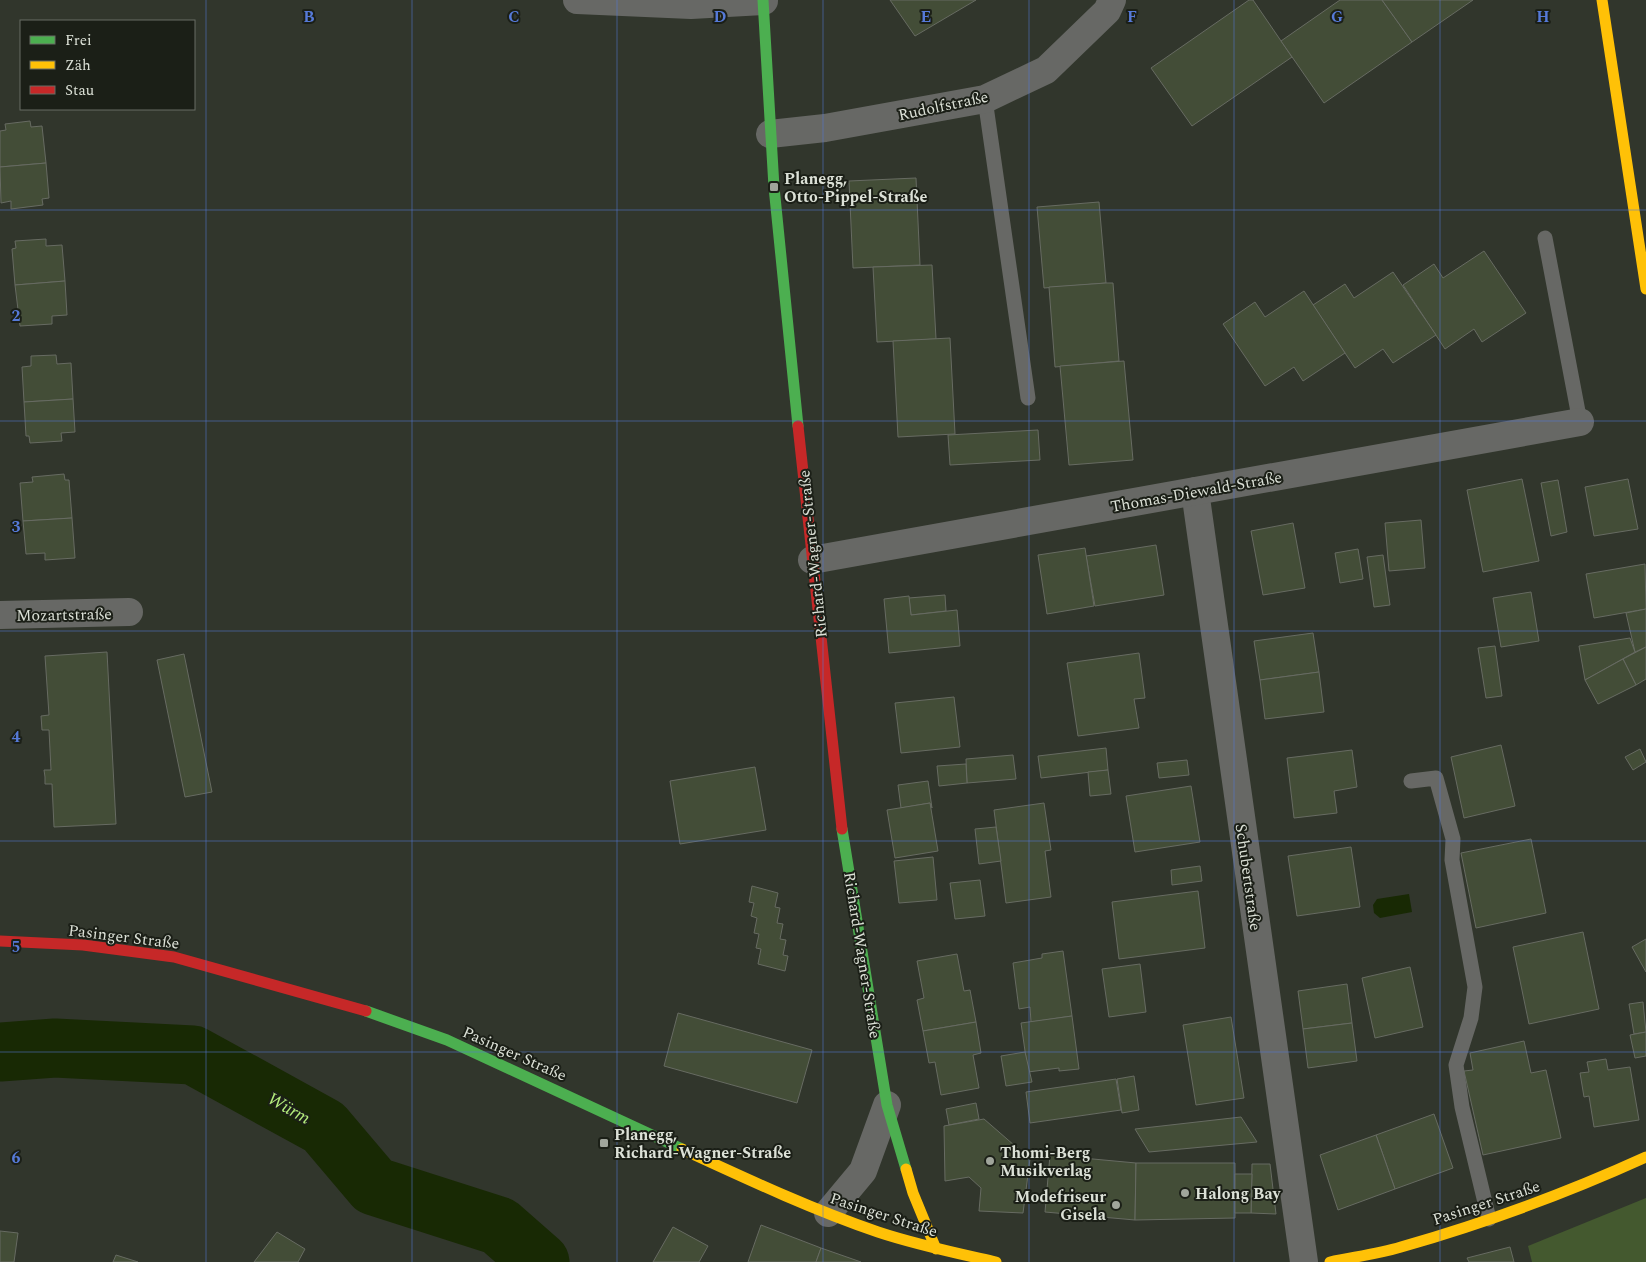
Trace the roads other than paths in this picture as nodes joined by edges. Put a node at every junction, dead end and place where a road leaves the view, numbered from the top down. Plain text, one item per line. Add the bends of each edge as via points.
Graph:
1 (577, 0) edge
2 (764, 0) edge
3 (1112, 0) edge
4 (1602, 0) edge
5 (985, 99) junction
6 (770, 134) junction
7 (1545, 238) dead end
8 (1646, 289) edge
9 (1028, 398) dead end
10 (1580, 422) joint
11 (1195, 491) junction
12 (812, 560) junction
13 (129, 612) dead end
14 (0, 615) edge
15 (1411, 781) dead end
16 (0, 941) edge
17 (887, 1105) junction
18 (1646, 1157) edge
19 (828, 1213) junction
20 (1489, 1219) junction
21 (936, 1249) junction
22 (996, 1262) edge
23 (1304, 1262) edge
24 (1330, 1262) edge

1 - 2 street via 691,6
2 - 6 main road, Richard-Wagner-Straße
3 - 5 street, Rudolfstraße via 1106,11 1046,70
4 - 8 main road
5 - 6 street, Rudolfstraße via 825,128
5 - 9 lane
6 - 12 main road, Richard-Wagner-Straße
7 - 10 lane
10 - 11 street, Thomas-Diewald-Straße
11 - 12 street, Thomas-Diewald-Straße
11 - 23 street, Schubertstraße
12 - 17 main road, Richard-Wagner-Straße via 844,838
13 - 14 street, Mozartstraße
15 - 20 lane via 1436,778 1453,839 1452,860 1475,987 1471,1018 1456,1065 1462,1107
16 - 19 main road, Pasinger Straße via 82,945 174,957 350,1005 447,1040 723,1169
17 - 19 street, Richard-Wagner-Straße via 863,1171
17 - 21 main road, Richard-Wagner-Straße via 913,1193
18 - 20 main road, Pasinger Straße via 1576,1189
19 - 21 main road, Pasinger Straße
20 - 24 main road, Pasinger Straße via 1399,1248
21 - 22 main road, Pasinger Straße

